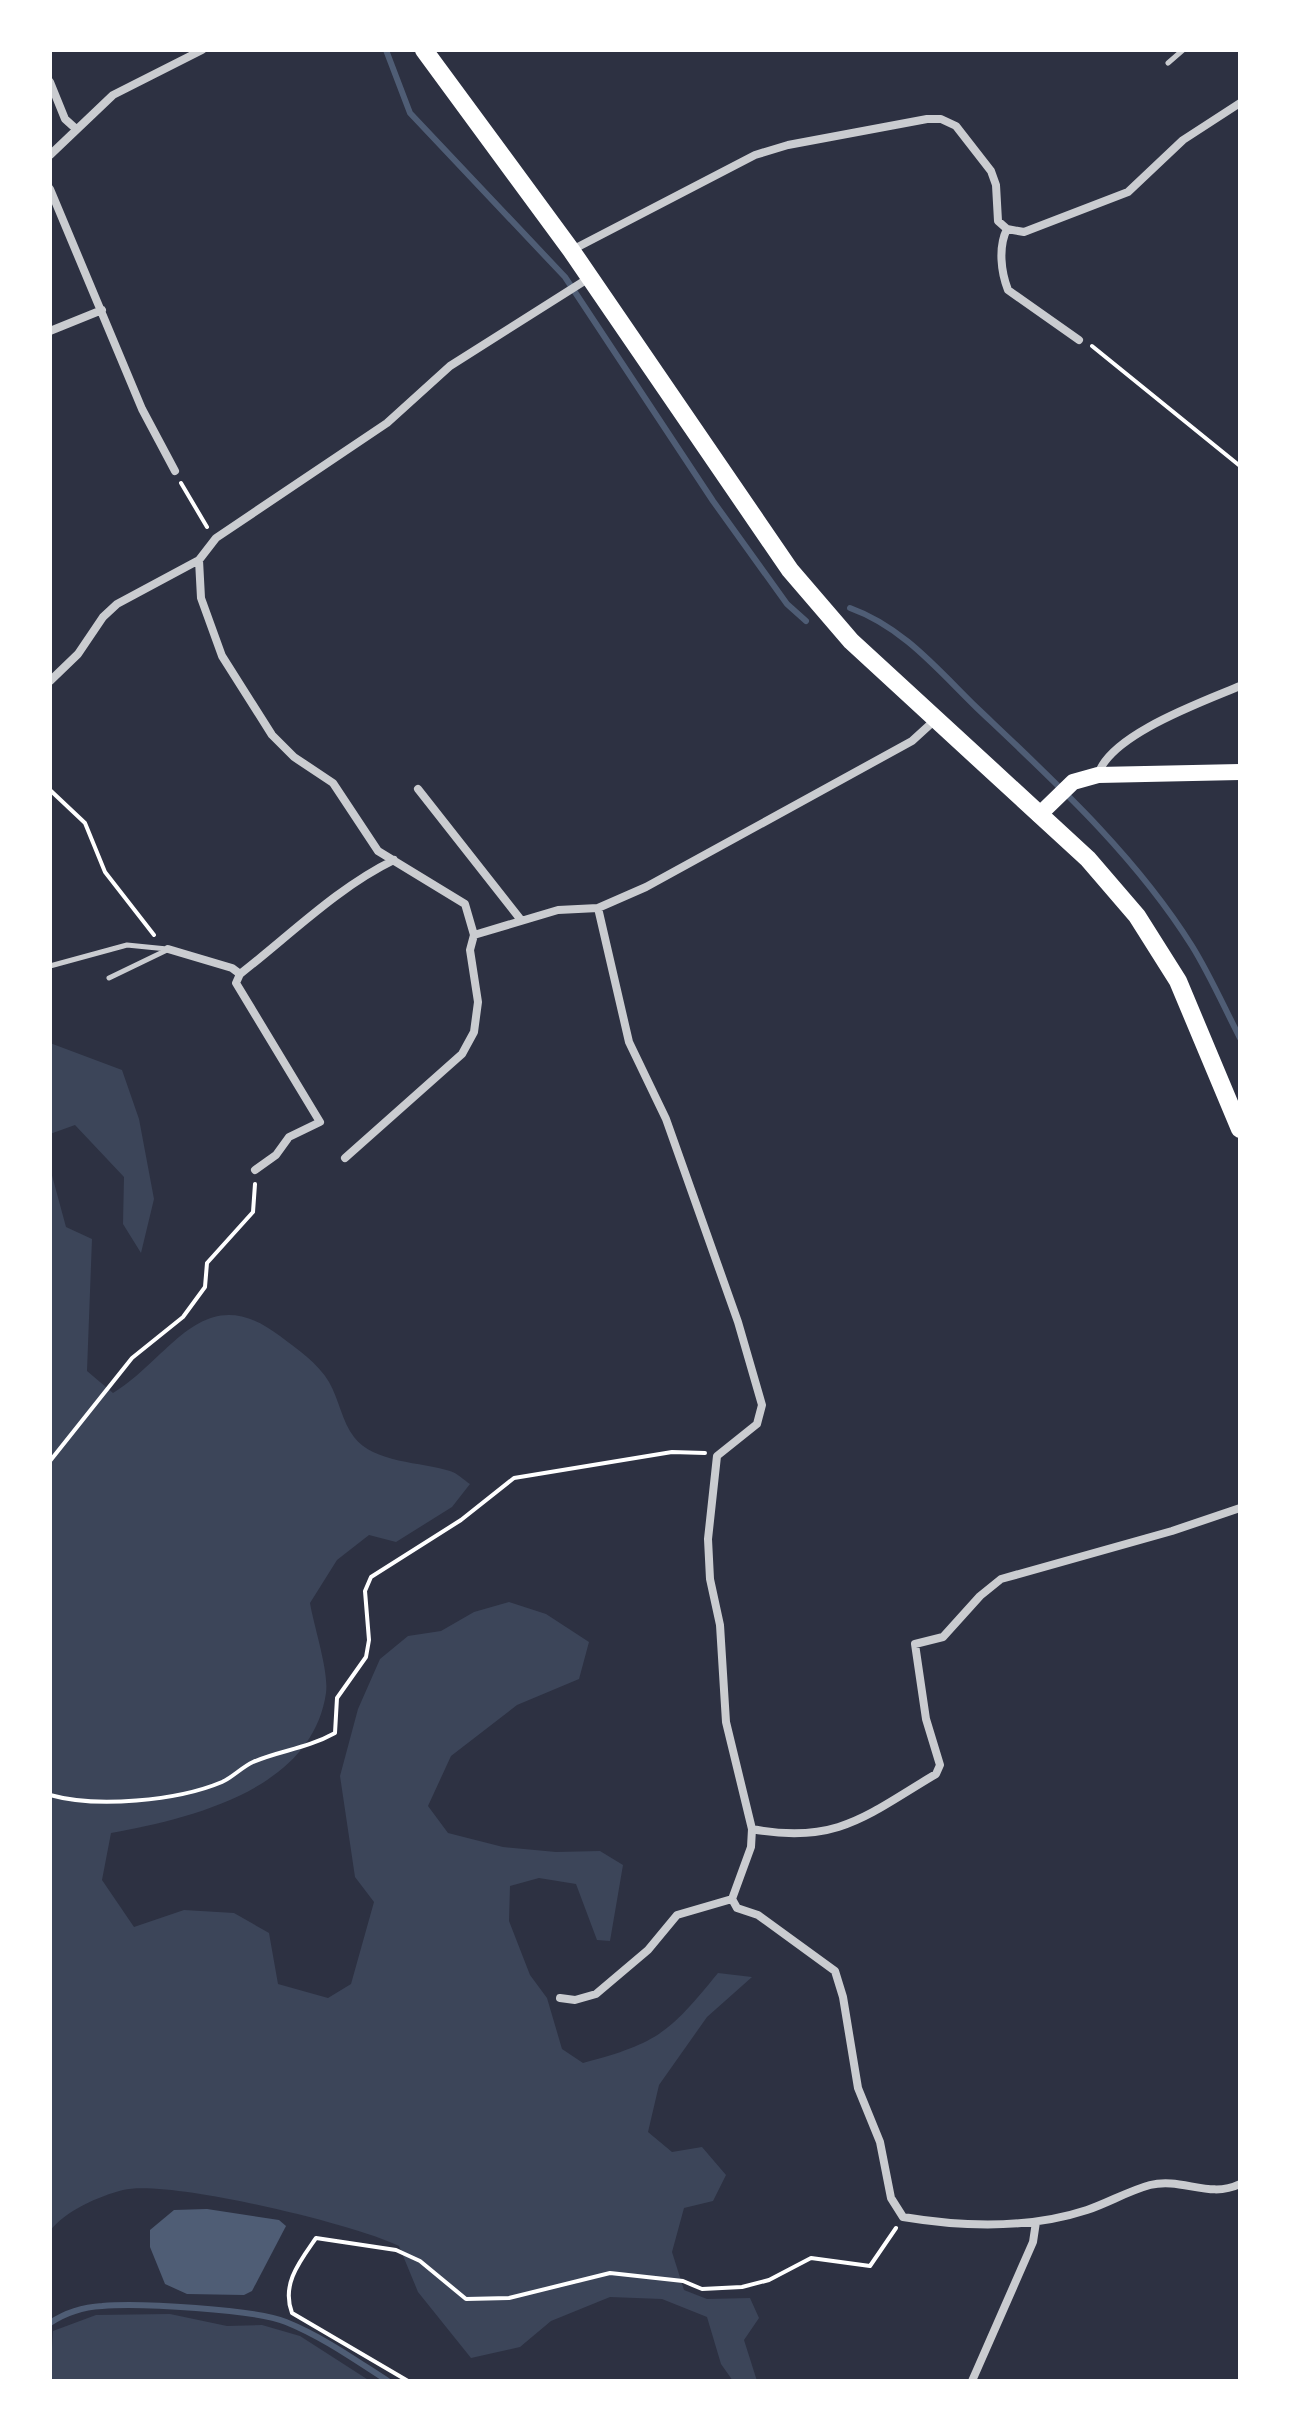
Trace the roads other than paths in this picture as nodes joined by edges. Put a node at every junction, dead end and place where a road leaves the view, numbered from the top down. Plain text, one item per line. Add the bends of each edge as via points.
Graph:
1 (202, 50) edge
2 (424, 50) edge
3 (1183, 50) edge
4 (1168, 63) dead end
5 (50, 82) edge
6 (1240, 103) edge
7 (75, 128) junction
8 (50, 155) edge
9 (50, 189) edge
10 (1007, 229) junction
11 (571, 250) junction
12 (589, 277) junction
13 (102, 310) junction
14 (50, 331) edge
15 (1079, 340) road end
16 (175, 471) road end
17 (199, 560) junction
18 (50, 681) edge
19 (1240, 686) edge
20 (936, 720) junction
21 (1240, 772) edge
22 (1098, 775) junction
23 (418, 789) dead end
24 (1039, 815) junction
25 (394, 860) junction
26 (598, 908) junction
27 (521, 920) junction
28 (474, 935) junction
29 (168, 949) junction
30 (50, 966) edge
31 (240, 974) junction
32 (109, 978) dead end
33 (1240, 1129) edge
34 (345, 1158) dead end
35 (255, 1170) road end
36 (1240, 1508) edge
37 (752, 1829) junction
38 (732, 1899) junction
39 (560, 1998) dead end
40 (1240, 2184) edge
41 (1036, 2222) junction
42 (972, 2381) edge

1 - 7 street via 113,95
2 - 11 highway
3 - 4 lane
5 - 7 street via 65,119
6 - 10 street via 1183,140 1128,192 1024,232
7 - 8 street
9 - 13 street
10 - 11 street via 998,221 991,171 956,126 927,119 755,155
10 - 15 street via 1002,239 1008,290
11 - 12 highway
12 - 17 street via 450,366 387,423 216,538
12 - 20 highway via 790,570 851,641
13 - 14 street
13 - 16 street via 142,409
17 - 18 street via 117,604
17 - 25 street via 207,620 250,705 294,757 333,783 378,851
19 - 22 street via 1118,745 1101,763
20 - 24 highway
20 - 26 street via 912,741 779,816
21 - 22 main road
22 - 24 main road via 1073,782
23 - 27 street
24 - 33 highway via 1088,859 1137,916 1178,981
25 - 28 street via 465,904
25 - 31 street via 375,869
26 - 27 street via 558,910
26 - 37 street via 629,1042 666,1119 762,1405 757,1424 717,1456 708,1539 726,1722
27 - 28 street
28 - 34 street via 470,950 478,1002 474,1032 462,1054
29 - 30 lane via 127,945
29 - 31 street
29 - 32 lane
31 - 35 street via 236,983 320,1122 289,1137
36 - 37 street via 1001,1579 943,1637 915,1644 926,1719 940,1765 936,1774 853,1824 830,1831 787,1836
37 - 38 street
38 - 39 street via 677,1915 648,1950 596,1994
38 - 41 street via 737,1908 758,1915 835,1971 858,2088 880,2142 891,2198 903,2217
40 - 41 street via 1211,2192 1173,2182 1150,2185
41 - 42 street via 1033,2242

